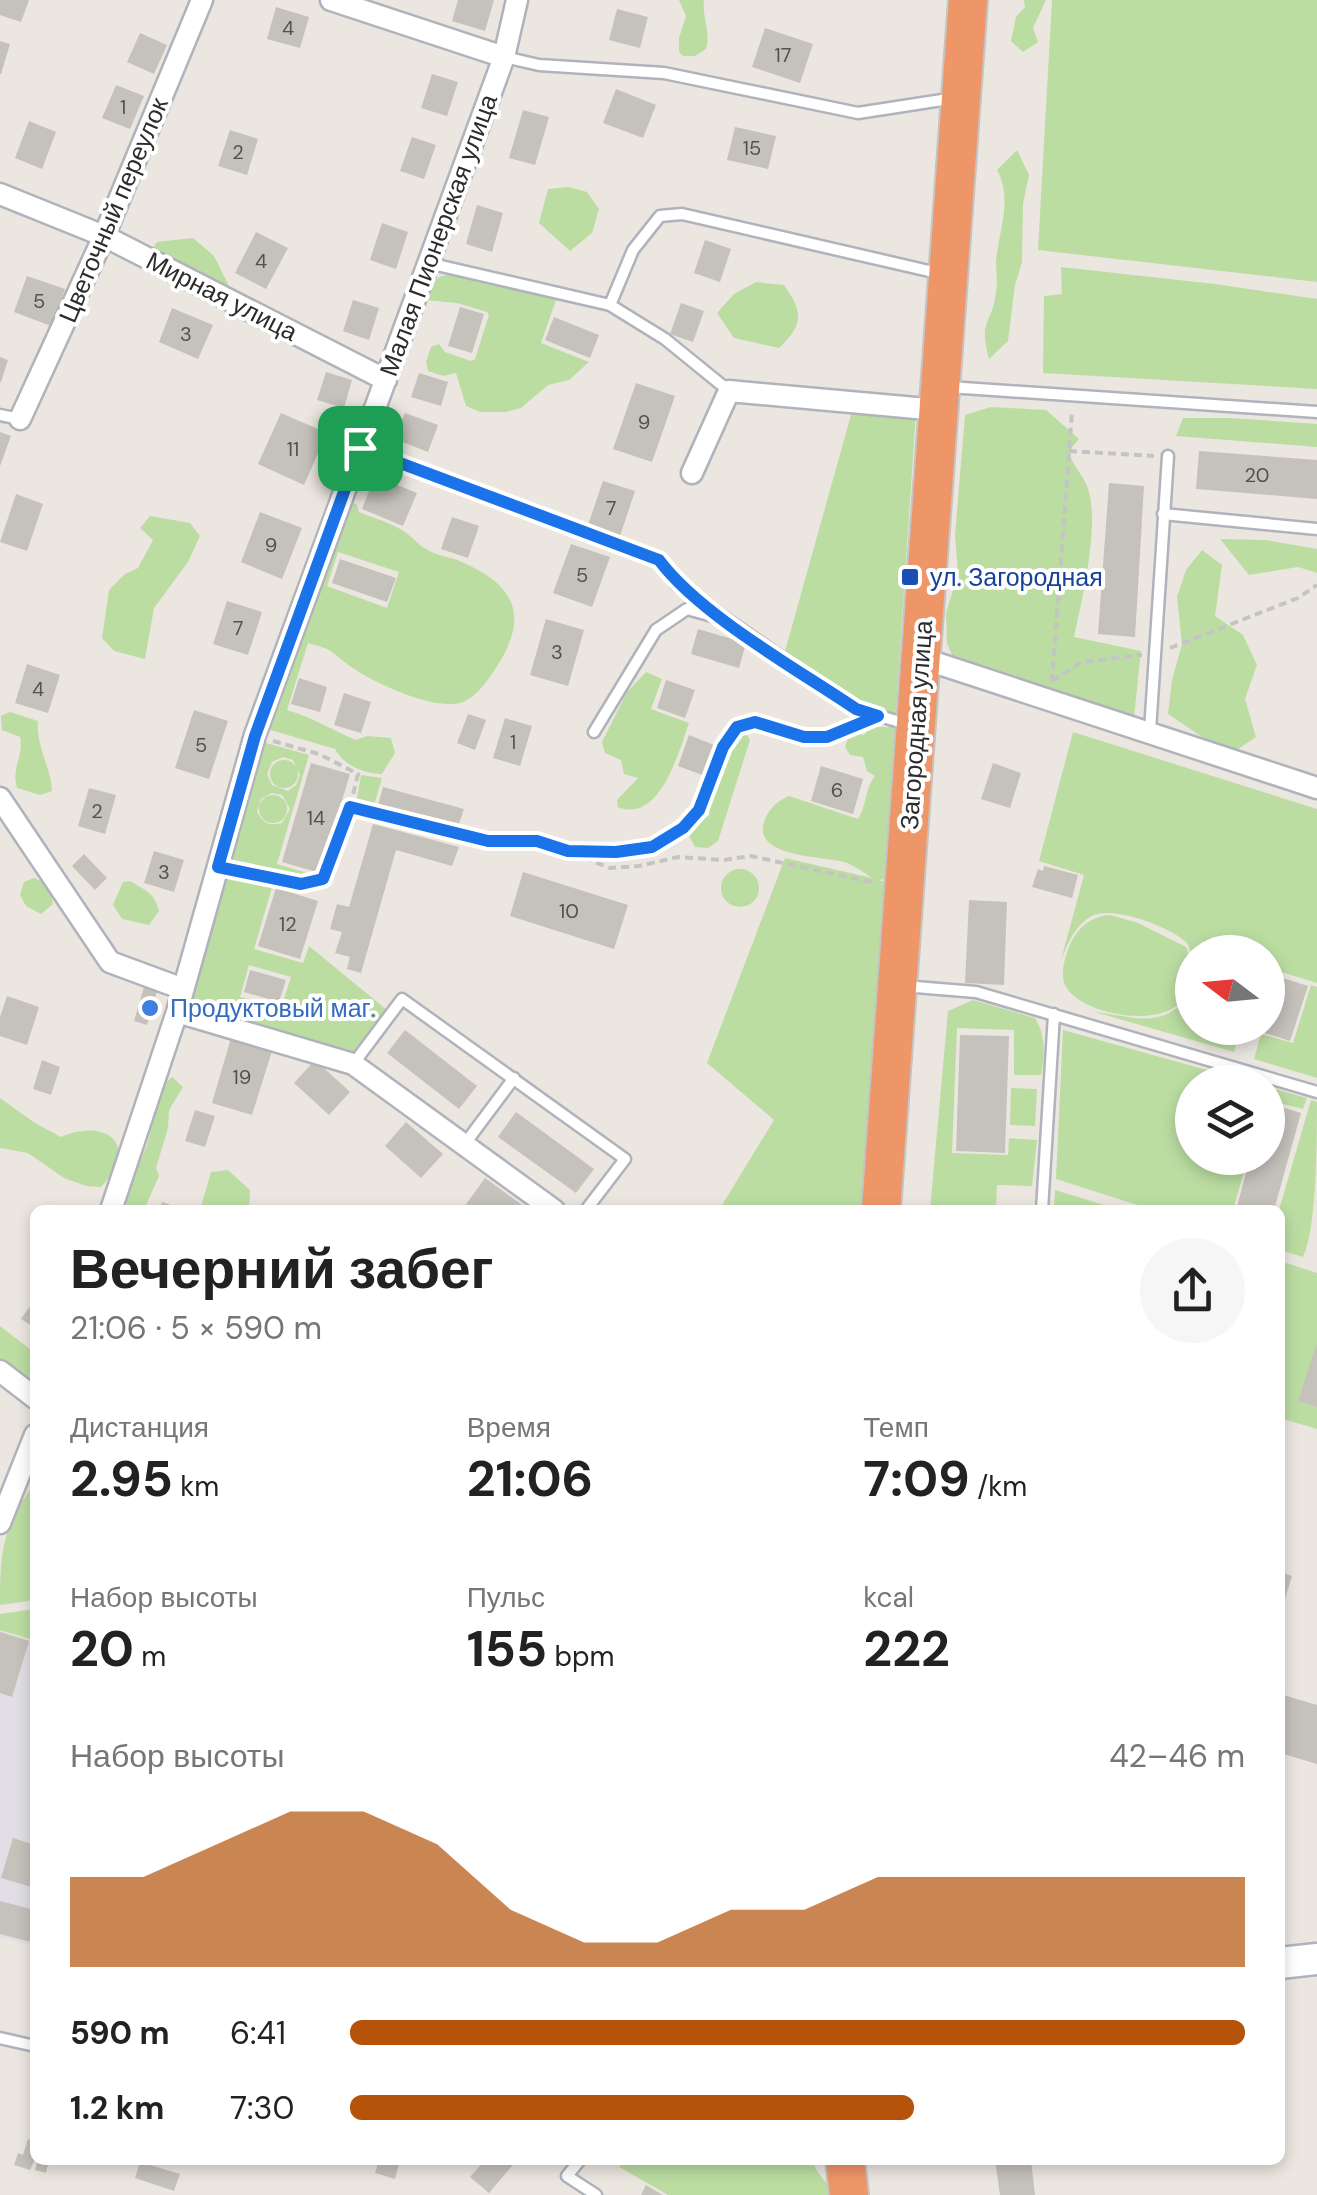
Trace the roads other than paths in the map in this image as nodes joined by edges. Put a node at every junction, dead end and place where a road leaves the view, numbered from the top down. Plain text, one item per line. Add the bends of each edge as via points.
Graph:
1 (202, 0) edge
2 (331, 0) edge
3 (517, 0) edge
4 (968, 0) edge
5 (504, 57) junction
6 (961, 97) junction
7 (0, 194) edge
8 (104, 236) junction
9 (428, 263) junction
10 (948, 275) junction
11 (610, 305) junction
12 (386, 380) junction
13 (729, 391) junction
14 (939, 398) junction
15 (1317, 412) edge
16 (10, 417) edge
17 (360, 448) junction
18 (1168, 456) road end
19 (692, 473) dead end
20 (1164, 514) junction
21 (1317, 528) edge
22 (726, 621) junction
23 (921, 658) junction
24 (916, 726) junction
25 (1150, 731) junction
26 (594, 732) dead end
27 (1317, 788) edge
28 (0, 798) edge
29 (896, 986) junction
30 (183, 989) junction
31 (177, 1012) junction
32 (1054, 1014) junction
33 (354, 1064) junction
34 (514, 1078) junction
35 (1317, 1092) edge
36 (464, 1145) junction
37 (113, 1205) edge
38 (547, 1205) edge
39 (590, 1205) edge
40 (881, 1205) edge
41 (1042, 1205) edge
42 (0, 1371) edge
43 (30, 1394) edge
44 (30, 1448) edge
45 (0, 1524) edge
46 (1317, 1959) edge
47 (1285, 1962) edge
48 (0, 2038) edge
49 (30, 2045) edge
50 (576, 2165) edge
51 (845, 2165) edge
52 (596, 2195) edge
53 (849, 2195) edge

1 - 8 street, Цветочный переулок
2 - 5 street
3 - 5 street, Малая Пионерская улица
4 - 6 highway, Загородная улица
5 - 6 lane via 664,73 858,113
5 - 9 street, Малая Пионерская улица
6 - 10 highway, Загородная улица
7 - 8 street, Мирная улица
8 - 12 street, Мирная улица
8 - 16 street, Цветочный переулок
9 - 11 lane
9 - 12 street, Малая Пионерская улица
10 - 11 lane via 682,214 660,216 633,250
10 - 14 highway, Загородная улица
11 - 13 lane via 666,339
12 - 17 street, Малая Пионерская улица
13 - 14 street
13 - 19 street
14 - 15 lane via 1074,395
14 - 23 highway, Загородная улица
17 - 22 lane via 659,560 676,584
17 - 30 street, Малая Пионерская улица via 255,736
18 - 20 lane
20 - 21 lane
20 - 25 lane
22 - 24 lane via 856,709
22 - 26 lane via 688,609 656,630
23 - 24 highway, Загородная улица
23 - 25 street
24 - 29 highway, Загородная улица
25 - 27 street
28 - 30 street via 110,962
29 - 32 lane via 976,992
29 - 40 highway, Загородная улица
30 - 31 street, Малая Пионерская улица
31 - 33 street
31 - 37 street, Малая Пионерская улица
32 - 35 lane
32 - 41 lane
33 - 34 lane via 402,999
33 - 36 street
34 - 36 lane
34 - 39 lane via 625,1159
36 - 38 street
42 - 43 street
44 - 45 street
46 - 47 main road
48 - 49 lane
50 - 52 lane via 568,2176
51 - 53 highway

